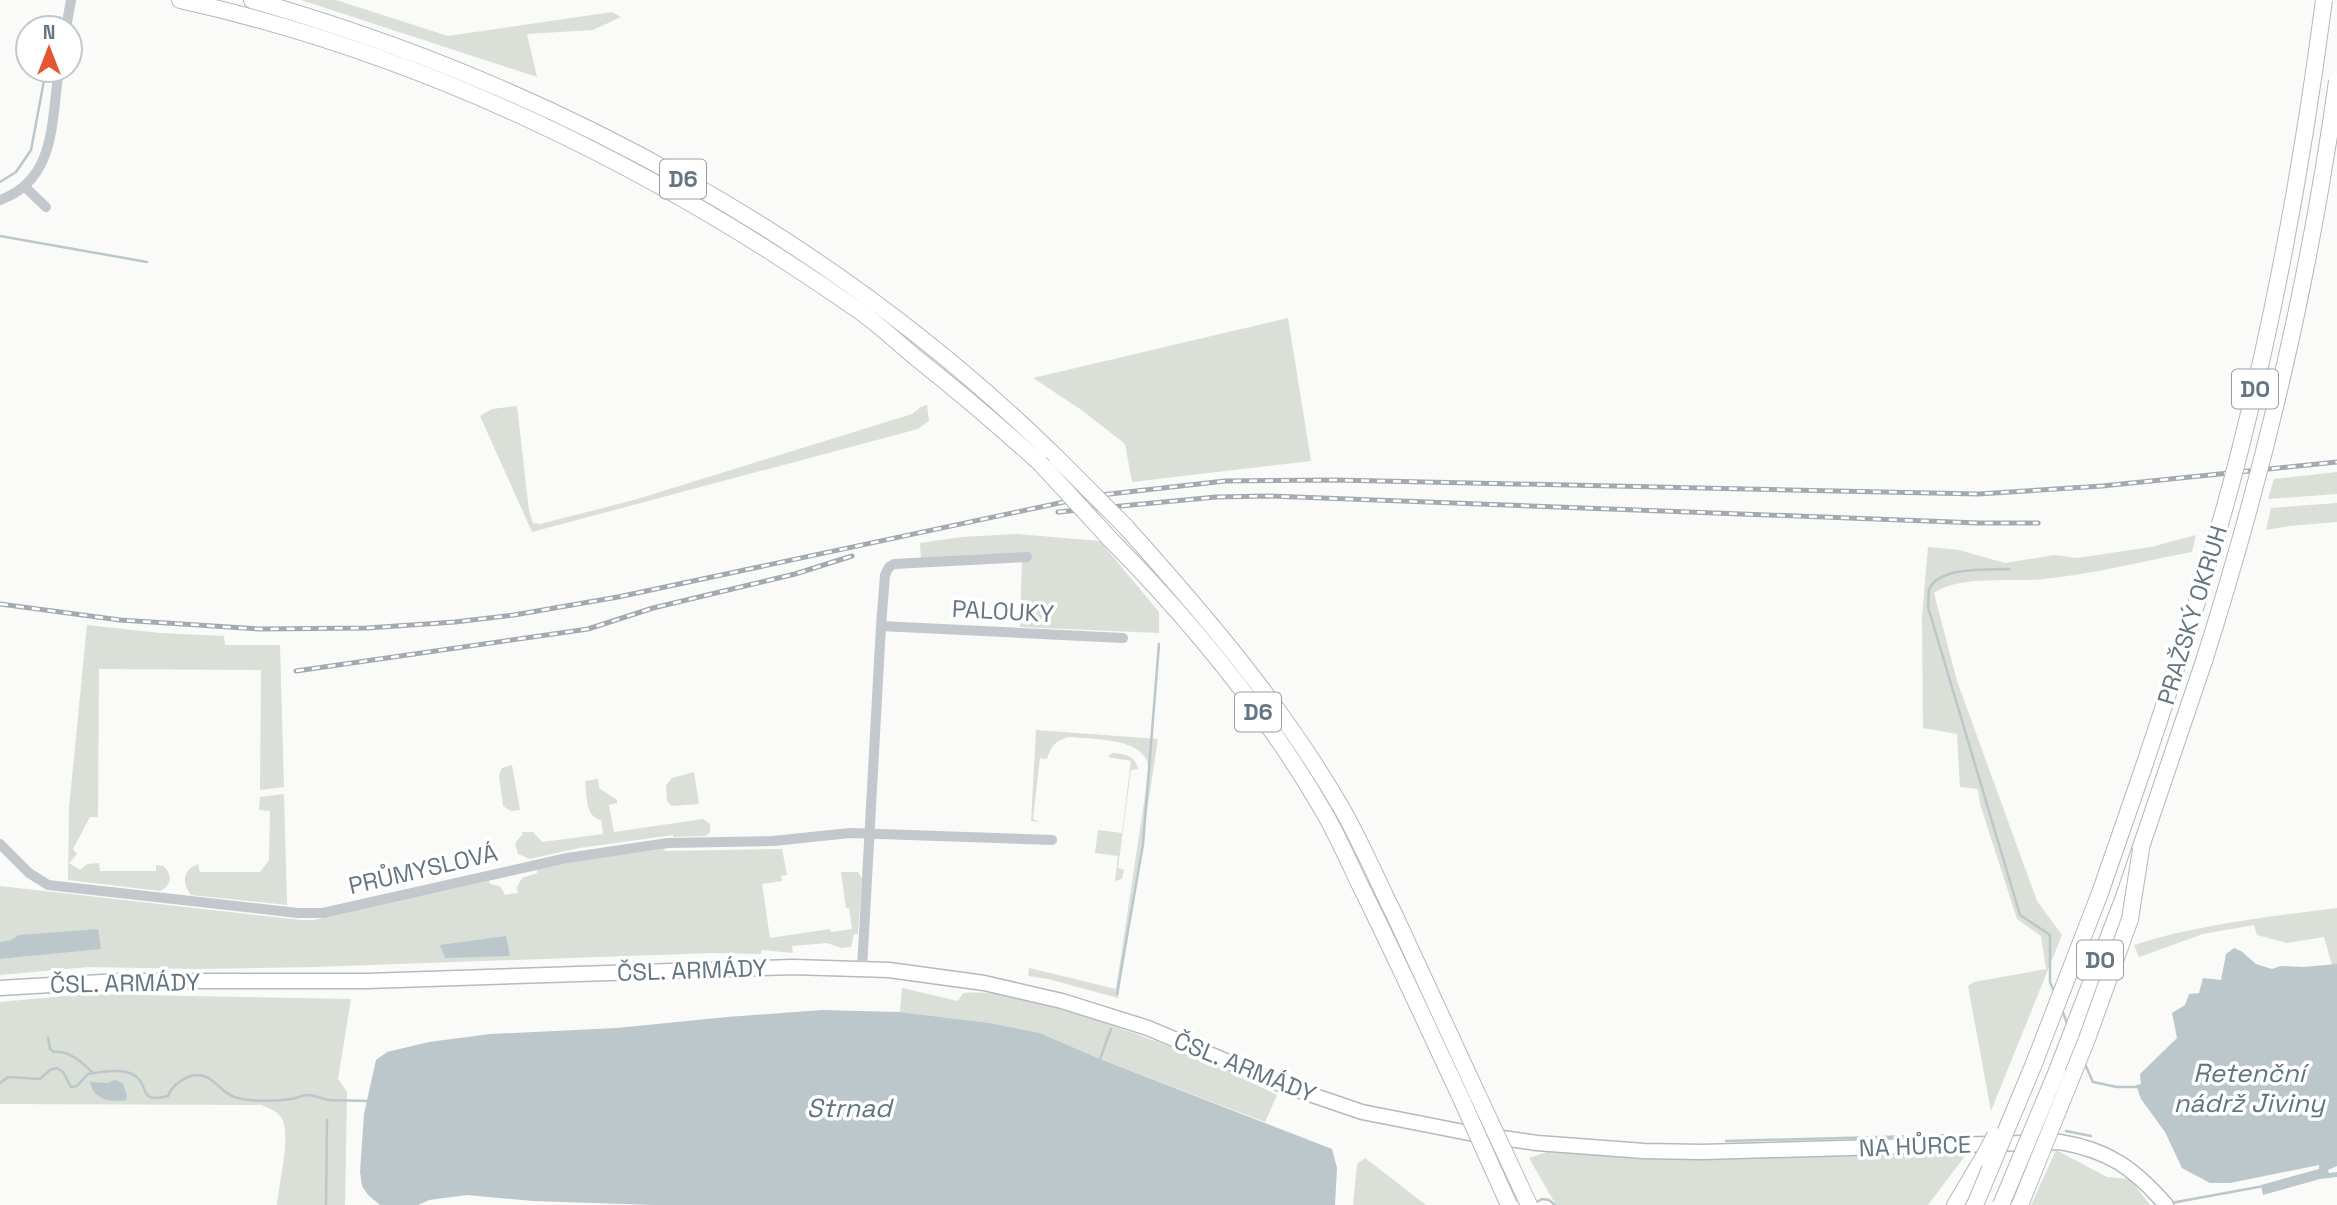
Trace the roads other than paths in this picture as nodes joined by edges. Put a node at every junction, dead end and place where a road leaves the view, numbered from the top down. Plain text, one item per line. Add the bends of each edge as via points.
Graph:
1 (180, 0) edge
2 (252, 0) edge
3 (2324, 0) edge
4 (2337, 82) edge
5 (57, 84) edge
6 (24, 187) junction
7 (0, 200) edge
8 (46, 207) dead end
9 (1027, 557) dead end
10 (881, 626) junction
11 (1122, 638) dead end
12 (871, 833) junction
13 (1052, 840) dead end
14 (0, 844) edge
15 (2141, 849) junction
16 (862, 969) junction
17 (0, 988) edge
18 (2033, 1066) junction
19 (1644, 1151) joint
20 (1983, 1158) junction
21 (1509, 1205) edge
22 (1529, 1205) edge
23 (1955, 1205) edge
24 (1963, 1205) edge
25 (1975, 1205) edge
26 (2001, 1205) edge
27 (2020, 1205) edge
28 (2166, 1205) edge

1 - 21 highway, D6, bridge via 305,33 431,78 540,125 674,193 860,312 1040,463 1167,596 1230,673 1326,815
2 - 22 highway, D6, bridge via 472,76 678,176 863,293 978,385 1057,458 1125,526 1241,660 1335,797
3 - 18 highway, PRAŽSKÝ OKRUH / D0, bridge via 2282,262 2218,530 2147,758
4 - 15 highway, PRAŽSKÝ OKRUH / D0, bridge via 2305,271 2264,452 2216,624
5 - 6 street via 49,145 40,168
6 - 7 street
6 - 8 street
9 - 10 street, PALOUKY via 894,564 885,575
10 - 11 street, PALOUKY
10 - 12 street, PALOUKY
12 - 13 street
12 - 14 street, PRŮMYSLOVÁ via 656,845 567,858 323,913 48,885
12 - 16 street, PALOUKY
15 - 26 highway, PRAŽSKÝ OKRUH / D0, bridge via 2098,968
15 - 27 highway, bridge via 2130,919 2092,1028
16 - 17 main road, ČSL. ARMÁDY via 793,967 367,981 119,981
16 - 19 main road, ČSL. ARMÁDY via 984,983 1062,1001 1148,1028 1280,1084 1362,1112 1537,1143
18 - 20 highway, bridge
18 - 25 highway, PRAŽSKÝ OKRUH / D0, bridge
19 - 28 main road, NA HŮRCE via 2060,1142 2110,1157 2133,1171
20 - 23 highway
20 - 24 highway

